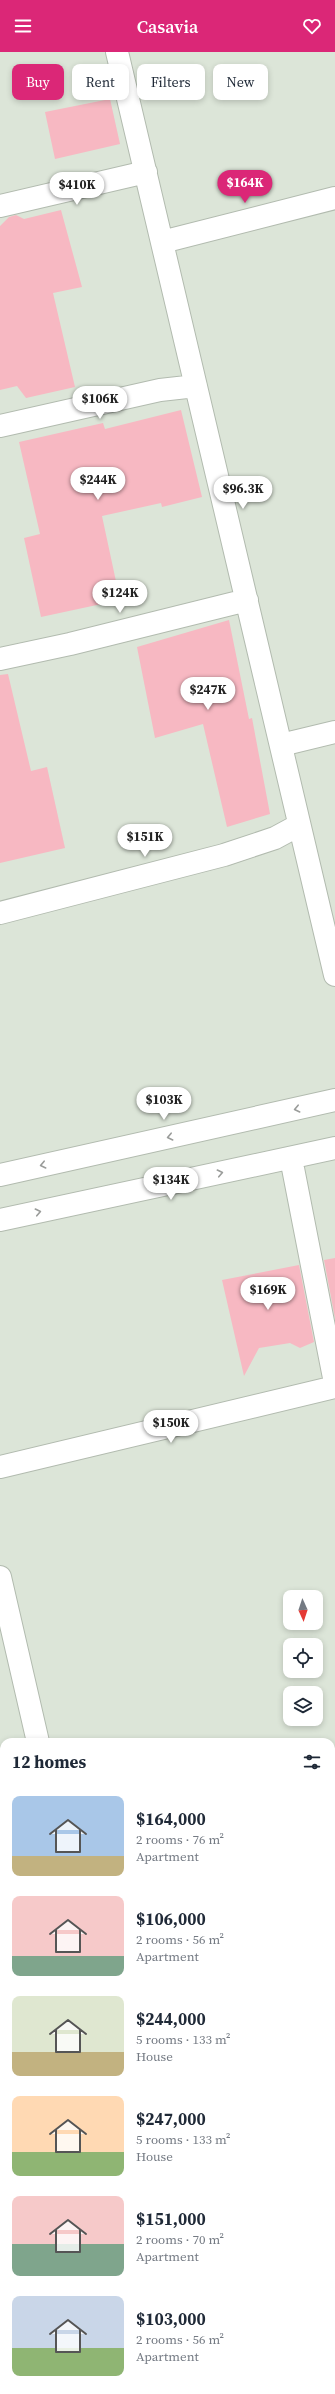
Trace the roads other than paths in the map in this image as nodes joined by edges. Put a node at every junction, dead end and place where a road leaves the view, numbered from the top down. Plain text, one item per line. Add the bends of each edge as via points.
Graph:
1 (117, 52) edge
2 (146, 172) junction
3 (335, 198) edge
4 (0, 206) edge
5 (162, 242) junction
6 (196, 386) junction
7 (0, 426) edge
8 (246, 600) junction
9 (0, 658) edge
10 (335, 732) edge
11 (281, 745) junction
12 (299, 825) junction
13 (0, 913) edge
14 (335, 975) edge
15 (335, 1100) edge
16 (335, 1148) edge
17 (291, 1158) junction
18 (0, 1175) edge
19 (0, 1220) edge
20 (335, 1382) edge
21 (335, 1387) edge
22 (0, 1467) edge
23 (0, 1577) edge
24 (37, 1738) edge

1 - 2 street
2 - 4 street
2 - 5 street
3 - 5 street
5 - 6 street
6 - 7 street via 160,390
6 - 8 street
8 - 9 street via 70,644
8 - 11 street
10 - 11 street
11 - 12 street
12 - 13 street via 275,838 224,855
12 - 14 street
15 -> 18 street
16 - 17 street
19 -> 17 street
17 - 20 street
21 - 22 street
23 - 24 street

